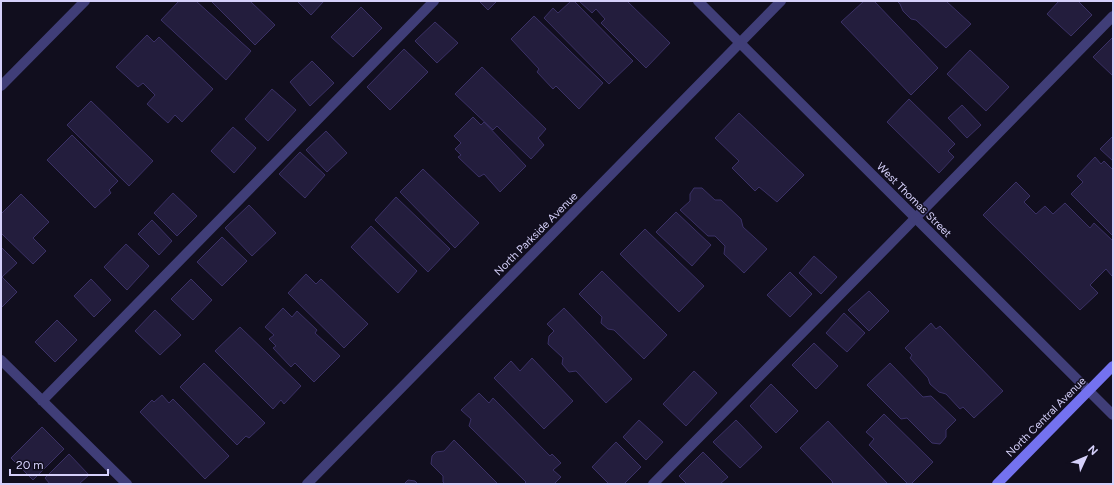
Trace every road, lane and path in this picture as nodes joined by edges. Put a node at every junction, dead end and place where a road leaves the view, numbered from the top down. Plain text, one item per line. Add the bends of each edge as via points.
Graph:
1 (85, 1) edge
2 (434, 1) edge
3 (698, 1) edge
4 (782, 1) edge
5 (1113, 16) edge
6 (740, 43) junction
7 (1, 86) edge
8 (915, 218) junction
9 (1, 360) edge
10 (1113, 366) edge
11 (1089, 391) junction
12 (42, 401) junction
13 (1113, 415) edge
14 (127, 484) edge
15 (307, 484) edge
16 (653, 484) edge
17 (997, 484) edge

1 - 7 street
2 - 12 street
3 - 6 street, West Thomas Street
4 - 6 street, North Parkside Avenue
5 - 8 street
6 - 8 street, West Thomas Street
6 - 15 street, North Parkside Avenue
8 - 11 street, West Thomas Street
8 - 16 street
9 - 12 street
10 - 11 street, North Central Avenue
11 - 13 street, West Thomas Street
11 - 17 street, North Central Avenue
12 - 14 street

